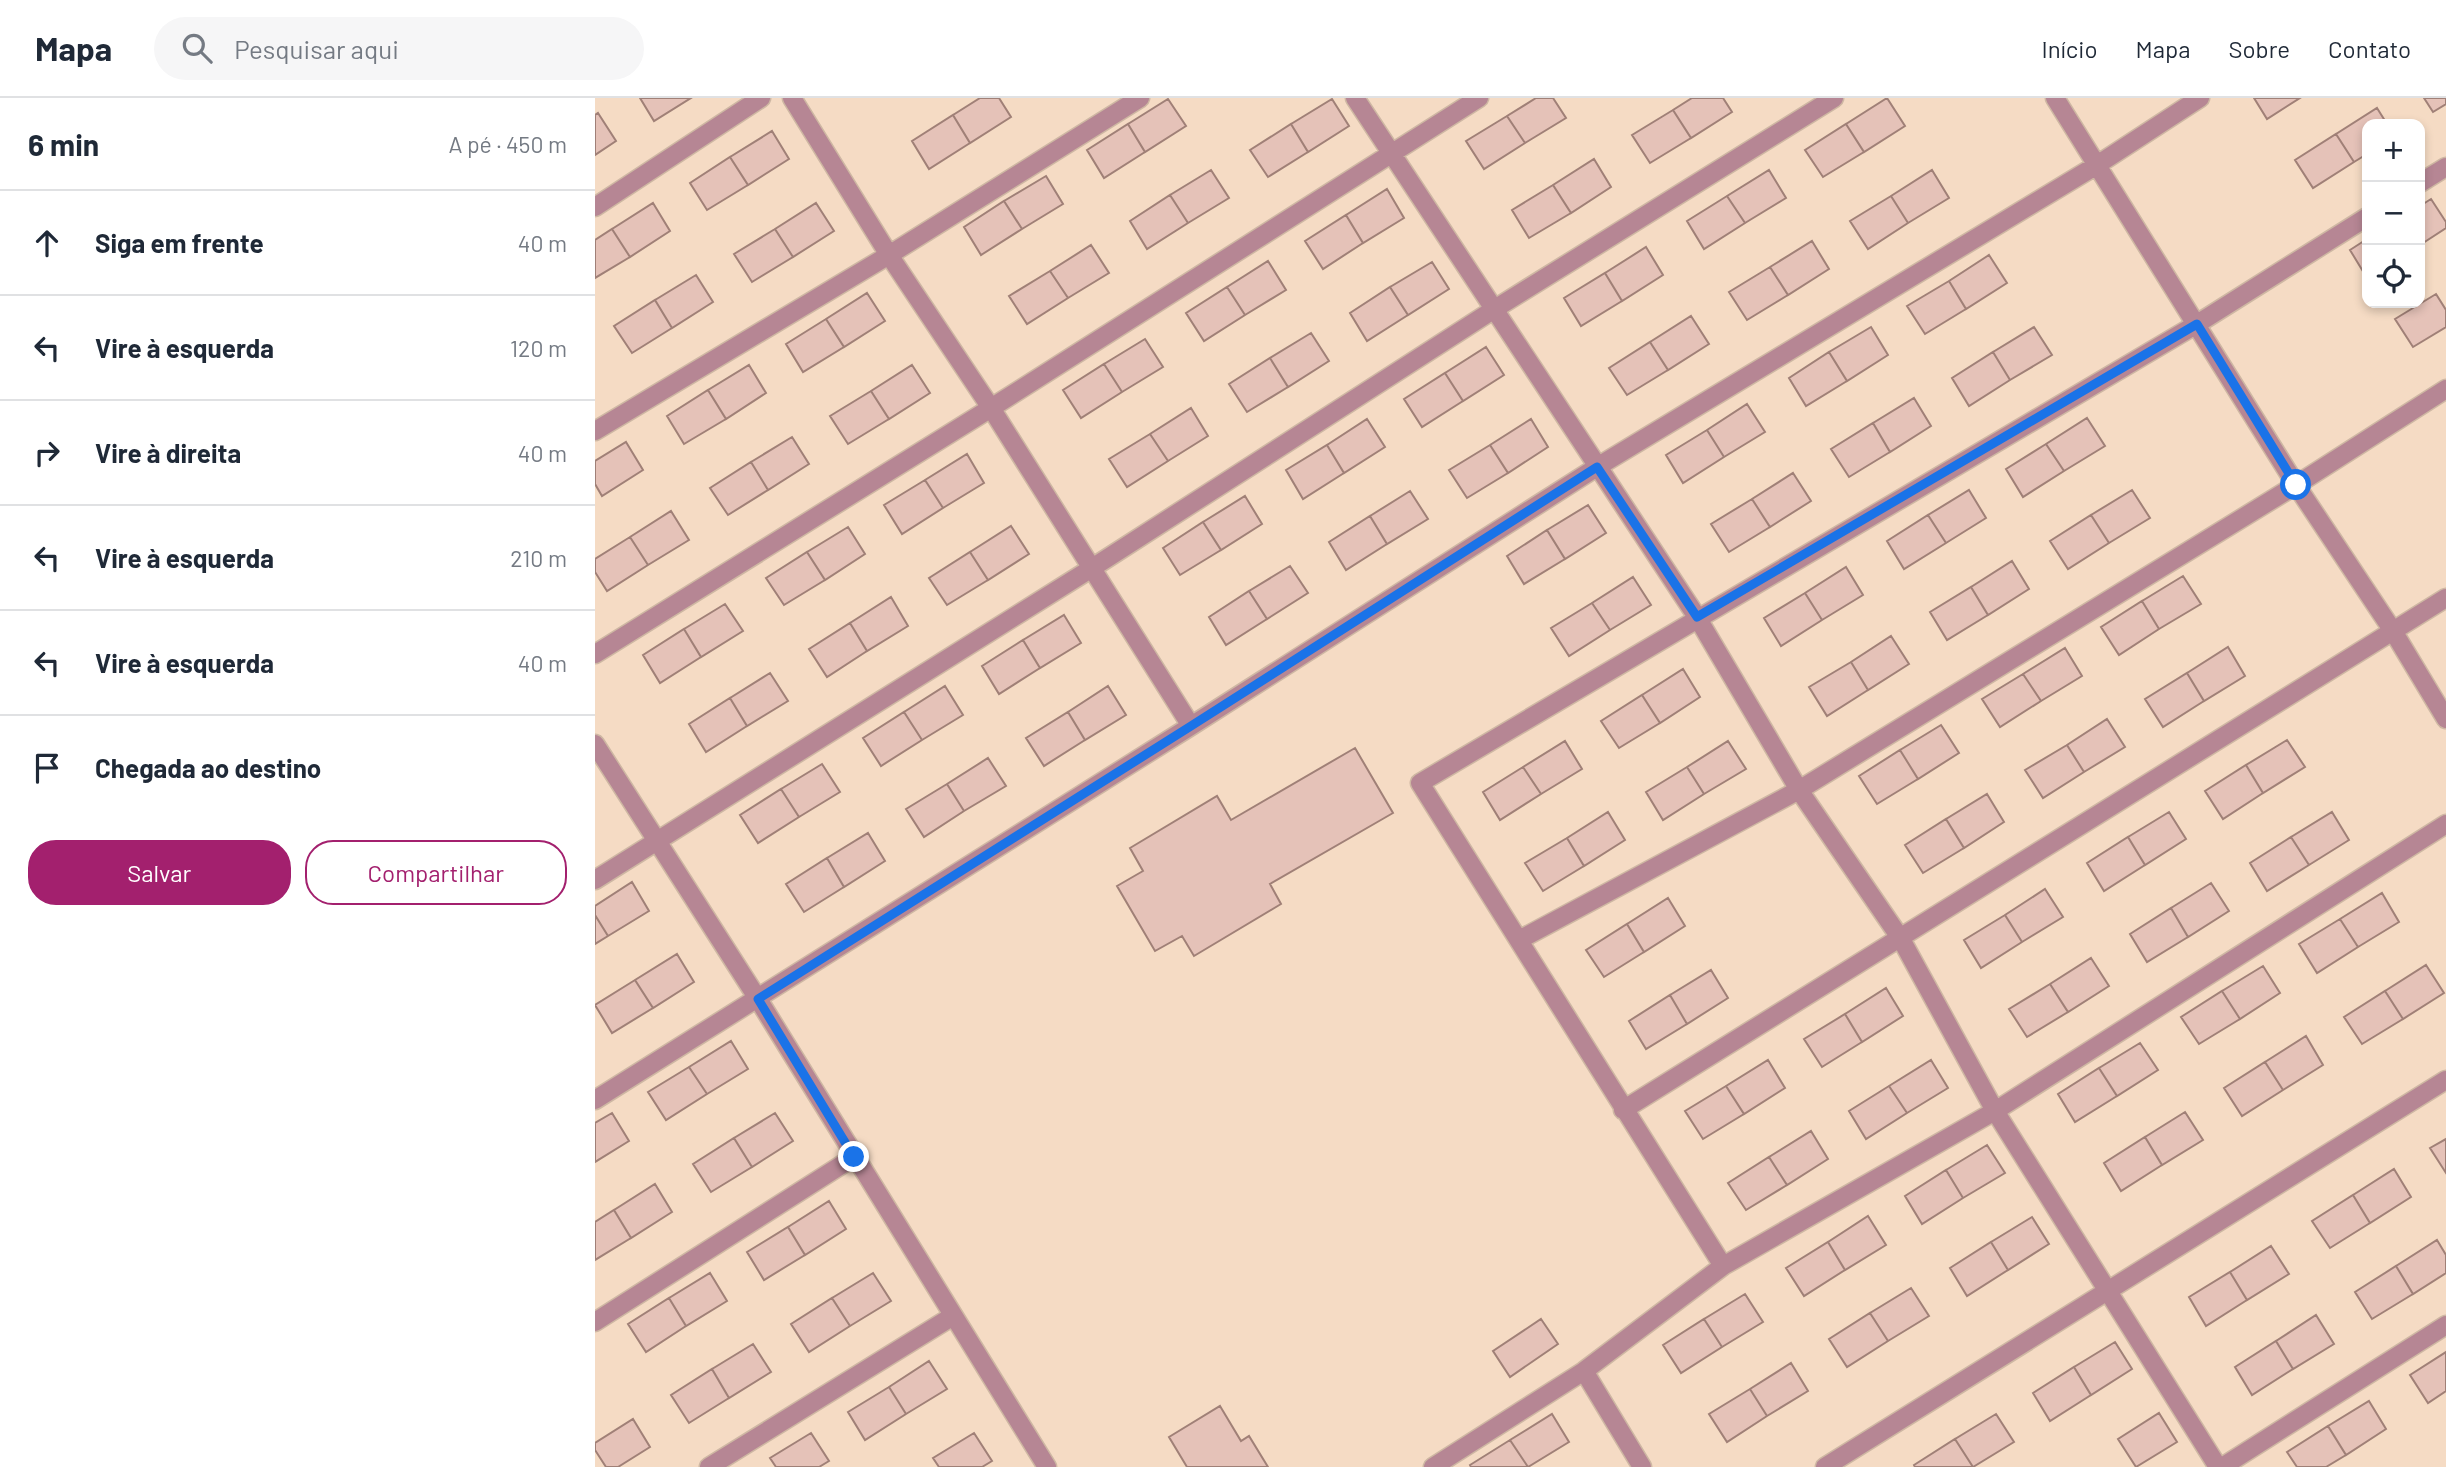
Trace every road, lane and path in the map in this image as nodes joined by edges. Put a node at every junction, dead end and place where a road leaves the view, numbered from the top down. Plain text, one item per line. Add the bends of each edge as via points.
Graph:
1 (761, 98) edge
2 (792, 98) edge
3 (1140, 98) edge
4 (1355, 98) edge
5 (1479, 98) edge
6 (1834, 98) edge
7 (2055, 98) edge
8 (2200, 98) edge
9 (1390, 154) junction
10 (2097, 165) junction
11 (2446, 167) edge
12 (2422, 182) edge
13 (595, 207) edge
14 (2362, 220) edge
15 (890, 255) junction
16 (1493, 310) junction
17 (2197, 324) junction
18 (2446, 389) edge
19 (991, 408) junction
20 (595, 431) edge
21 (1597, 467) junction
22 (2296, 485) junction
23 (1092, 568) junction
24 (2446, 598) edge
25 (1697, 617) junction
26 (2393, 631) junction
27 (595, 654) edge
28 (2446, 719) edge
29 (1191, 726) junction
30 (595, 744) edge
31 (1799, 790) junction
32 (2446, 824) edge
33 (657, 841) junction
34 (595, 880) edge
35 (1901, 939) junction
36 (1519, 940) junction
37 (758, 999) junction
38 (2446, 1080) edge
39 (595, 1100) edge
40 (1623, 1110) junction
41 (1995, 1111) junction
42 (854, 1157) junction
43 (1723, 1266) junction
44 (2107, 1291) junction
45 (953, 1316) junction
46 (595, 1322) edge
47 (2446, 1325) edge
48 (1584, 1371) junction
49 (709, 1467) edge
50 (1047, 1467) edge
51 (1433, 1467) edge
52 (1642, 1467) edge
53 (1825, 1467) edge
54 (2220, 1467) edge

1 - 13 street
2 - 15 street
3 - 15 street
4 - 9 street
5 - 9 street
6 - 16 street
7 - 10 street
8 - 10 street
9 - 16 street
9 - 19 street
10 - 17 street
10 - 21 street
11 - 12 street
14 - 17 street
15 - 19 street
15 - 20 street
16 - 21 street
16 - 23 street
17 - 22 street
17 - 25 street
18 - 22 street
19 - 23 street
19 - 27 street
21 - 25 street
21 - 29 street
22 - 26 street
22 - 31 street
23 - 29 street
23 - 33 street
24 - 26 street
25 - 31 street
25 - 36 street via 1420,783
26 - 28 street
26 - 35 street
29 - 37 street
30 - 33 street
31 - 35 street
31 - 36 street
32 - 41 street
33 - 34 street
33 - 37 street
35 - 40 street
35 - 41 street
36 - 40 street
37 - 39 street
37 - 42 street
38 - 44 street
40 - 43 street
41 - 43 street
41 - 44 street
42 - 45 street
42 - 46 street
43 - 48 street
44 - 53 street
44 - 54 street
45 - 49 street
45 - 50 street
47 - 54 street
48 - 51 street
48 - 52 street

